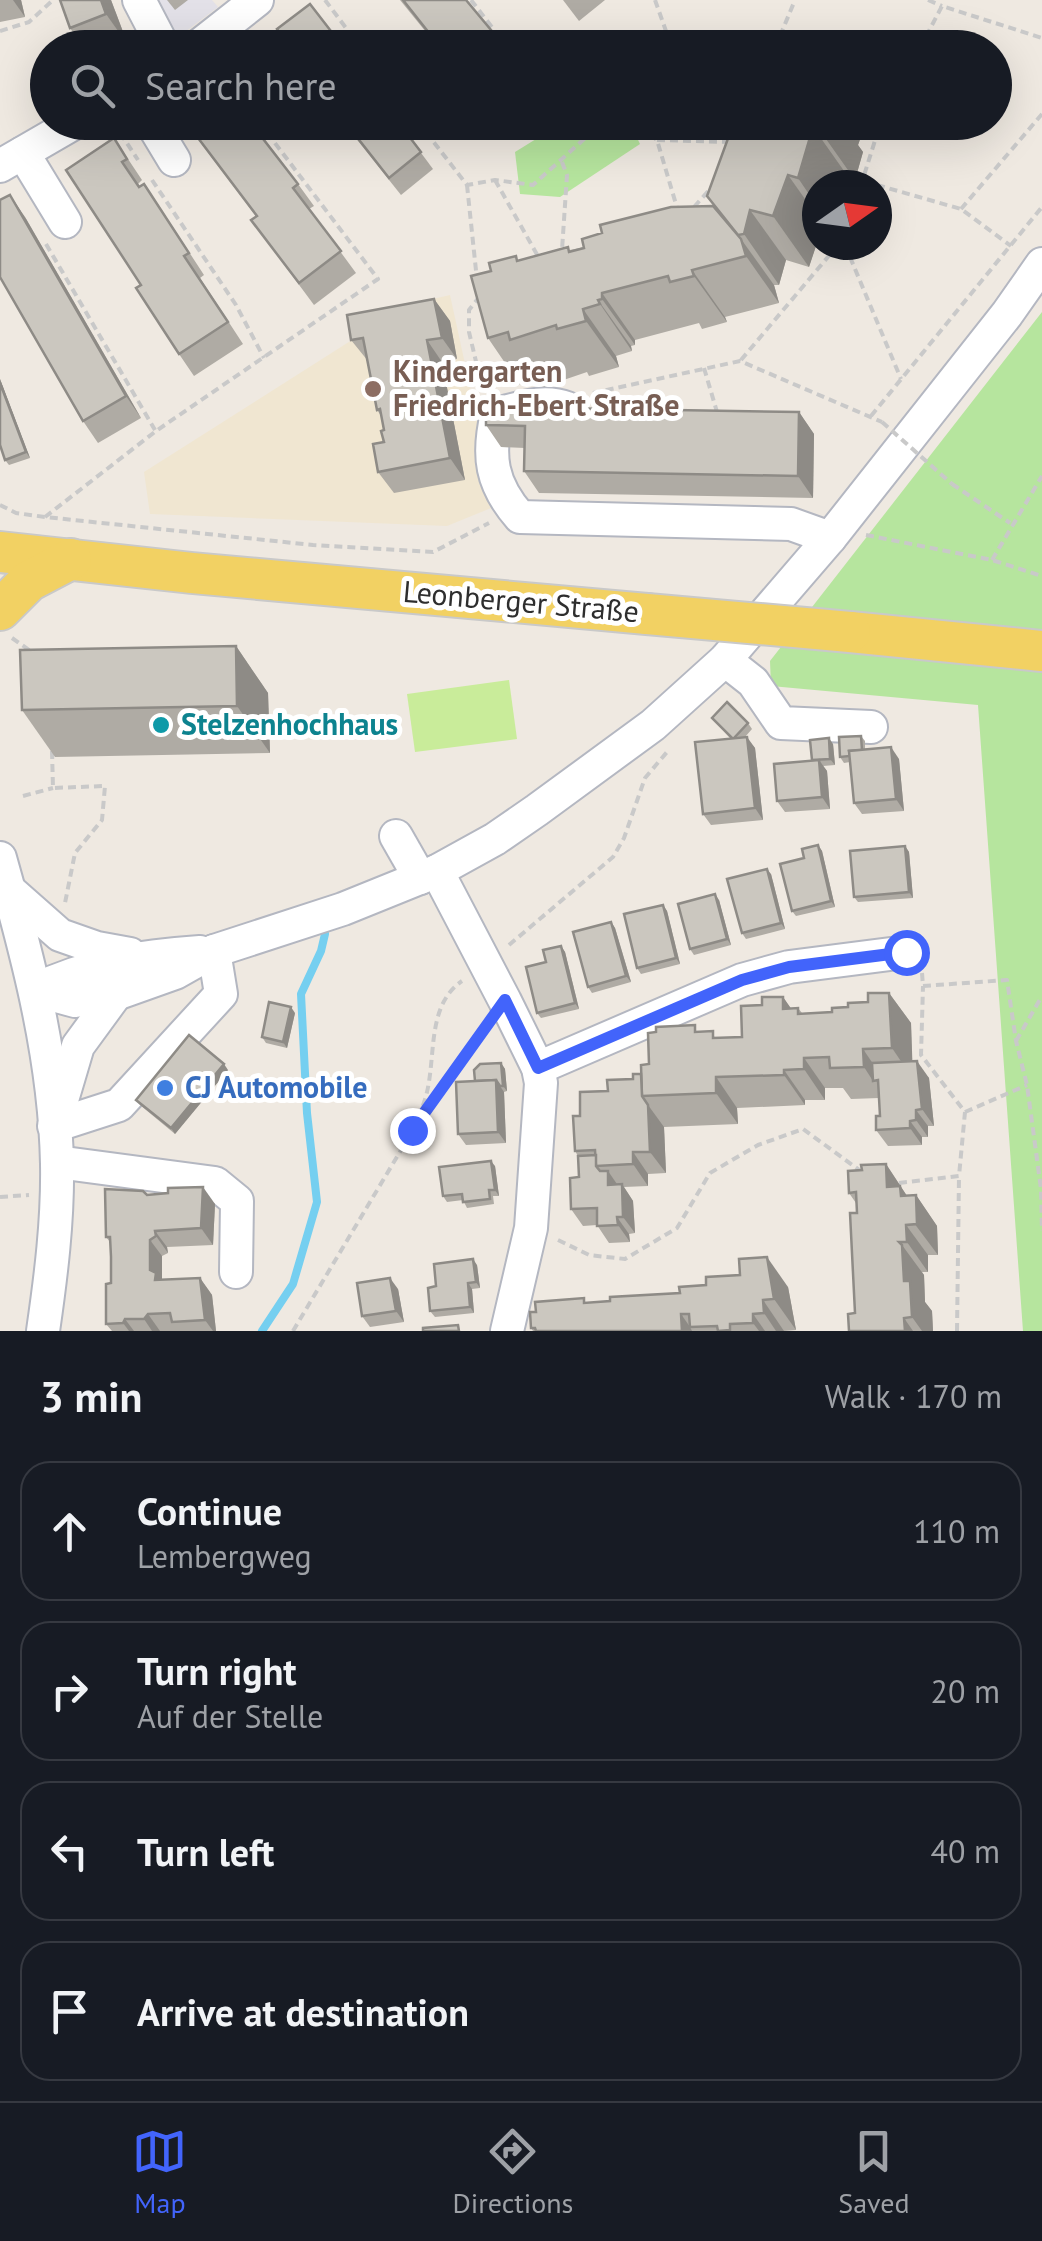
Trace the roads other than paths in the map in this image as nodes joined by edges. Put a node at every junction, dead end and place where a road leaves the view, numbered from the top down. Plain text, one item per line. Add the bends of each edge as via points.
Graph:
1 (139, 0) edge
2 (239, 6) edge
3 (155, 30) edge
4 (214, 30) edge
5 (45, 140) edge
6 (162, 140) edge
7 (12, 159) edge
8 (174, 160) dead end
9 (52, 227) road end
10 (1042, 264) edge
11 (573, 422) edge
12 (846, 536) junction
13 (0, 552) edge
14 (71, 560) junction
15 (2, 621) edge
16 (1042, 651) edge
17 (725, 660) junction
18 (870, 727) dead end
19 (396, 836) dead end
20 (0, 858) edge
21 (428, 875) junction
22 (9, 890) junction
23 (214, 951) junction
24 (906, 952) road end
25 (144, 956) junction
26 (36, 990) junction
27 (116, 994) junction
28 (538, 1068) junction
29 (54, 1126) junction
30 (56, 1162) junction
31 (236, 1272) dead end
32 (42, 1331) edge
33 (507, 1331) edge

1 - 3 street
2 - 4 street
5 - 7 street
6 - 8 street
7 - 9 street
10 - 12 street
11 - 12 street via 554,403 497,414 489,446 500,494 520,517 791,524
12 - 17 street
13 - 14 main road, Leonberger Straße
14 - 15 main road via 30,581
14 - 16 main road, Leonberger Straße, bridge
17 - 18 street via 753,682 781,723
17 - 21 street via 653,725 537,810
19 - 21 street
20 - 22 street
21 - 23 street
21 - 28 street via 486,964
22 - 25 street via 60,935
22 - 26 street
23 - 25 street
23 - 27 street
23 - 29 street via 221,994 119,1105
24 - 28 street via 742,980
25 - 26 street via 68,974
26 - 27 street via 75,1000
26 - 29 street
27 - 29 street via 78,1046
28 - 33 street via 531,1228
29 - 30 street
30 - 31 street via 215,1183 237,1201
30 - 32 street via 56,1223

